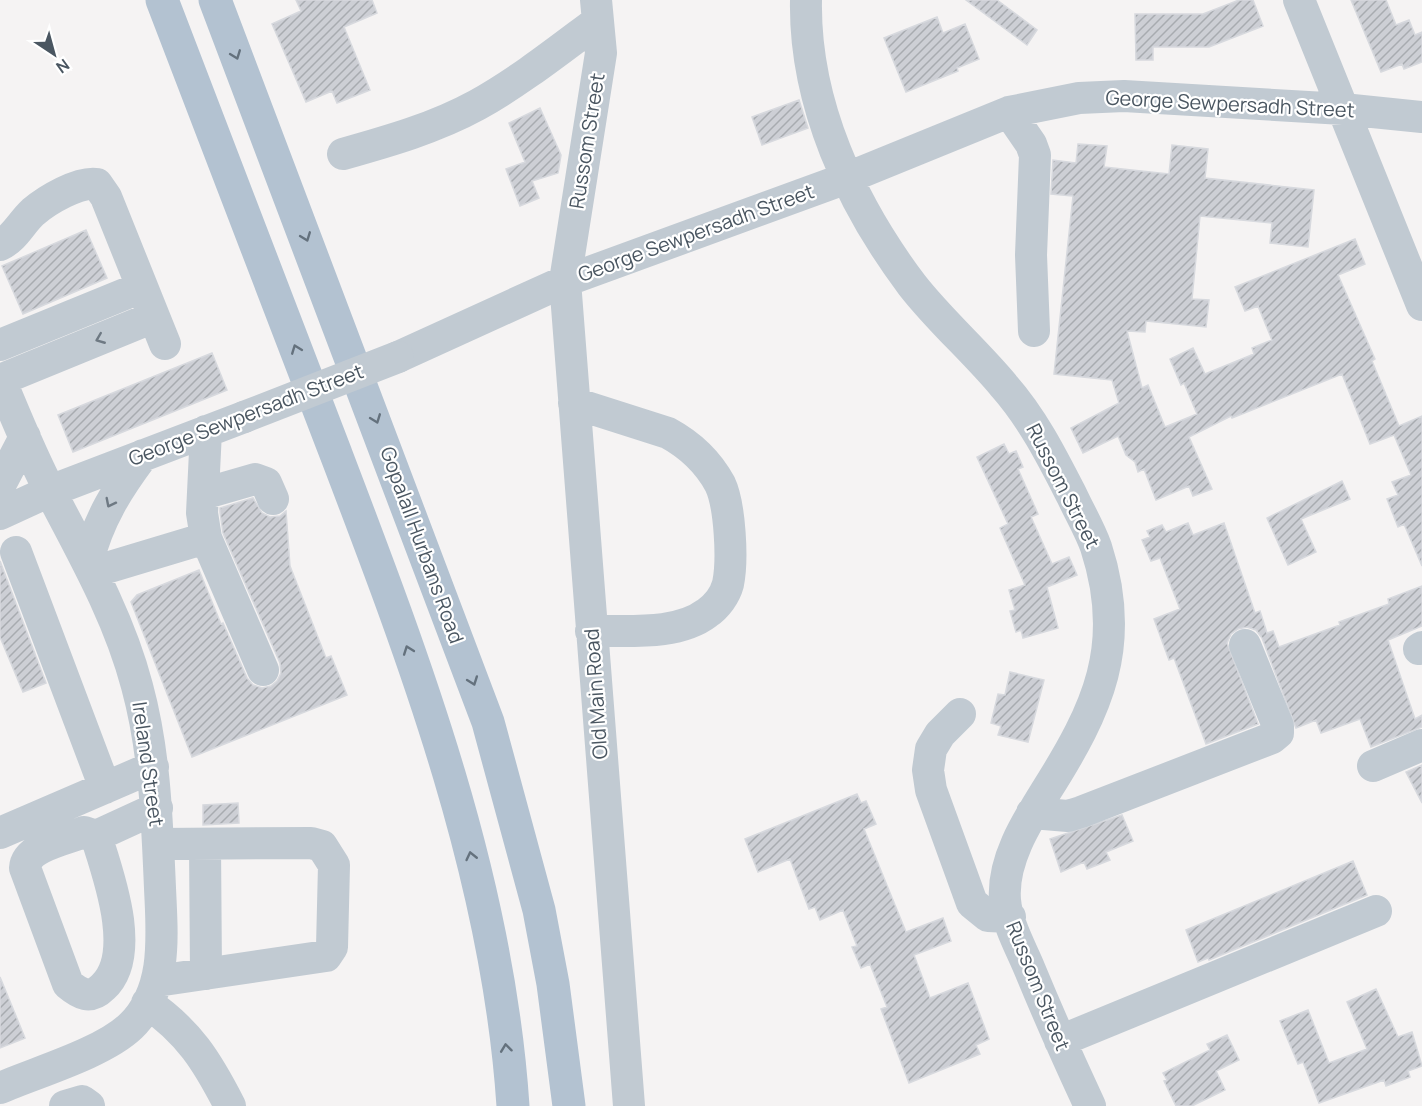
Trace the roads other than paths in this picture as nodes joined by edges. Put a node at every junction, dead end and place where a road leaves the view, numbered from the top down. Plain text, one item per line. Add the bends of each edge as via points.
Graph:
1 (162, 0) edge
2 (215, 0) edge
3 (806, 0) edge
4 (1299, 0) edge
5 (597, 10) edge
6 (1343, 109) junction
7 (1009, 112) junction
8 (1422, 117) edge
9 (344, 154) dead end
10 (847, 178) junction
11 (0, 245) edge
12 (566, 281) junction
13 (142, 287) junction
14 (1422, 305) edge
15 (1034, 331) dead end
16 (0, 345) edge
17 (0, 380) edge
18 (574, 403) junction
19 (206, 431) junction
20 (25, 437) junction
21 (143, 455) junction
22 (0, 485) edge
23 (50, 490) junction
24 (203, 494) junction
25 (273, 500) dead end
26 (0, 514) edge
27 (206, 538) junction
28 (16, 552) dead end
29 (91, 566) junction
30 (591, 631) junction
31 (1245, 645) dead end
32 (263, 670) dead end
33 (960, 714) dead end
34 (1422, 746) edge
35 (1373, 766) dead end
36 (153, 767) junction
37 (105, 788) junction
38 (157, 808) junction
39 (1032, 813) junction
40 (0, 832) edge
41 (96, 836) junction
42 (158, 844) junction
43 (205, 844) junction
44 (1010, 863) junction
45 (962, 872) junction
46 (1376, 911) dead end
47 (1010, 917) junction
48 (206, 974) junction
49 (152, 992) junction
50 (1060, 1041) junction
51 (0, 1088) edge
52 (65, 1106) edge
53 (89, 1106) edge
54 (230, 1106) edge
55 (513, 1106) edge
56 (569, 1106) edge
57 (629, 1106) edge
58 (1090, 1106) edge

55 -> 1 main road via 499,992 483,912 437,730 368,538
2 -> 56 main road, Gopalall Hurbans Road via 488,722 539,910
3 - 10 street, Russom Street via 810,70 820,111
4 - 6 street
5 - 9 street via 521,78 476,106 396,140
5 - 12 street, Russom Street via 601,53
6 - 7 street, George Sewpersadh Street via 1124,96 1078,98
6 - 8 street, George Sewpersadh Street
6 - 14 street
7 - 10 street, George Sewpersadh Street
7 - 15 street via 1035,155 1031,255
10 - 12 street, George Sewpersadh Street
10 - 39 street, Russom Street via 885,246 913,286 1030,418 1096,545 1111,630 1106,666 1095,704 1073,750
11 - 13 street via 8,242 41,206 78,186 97,184 106,197
12 - 18 street, Old Main Road
12 - 19 street, George Sewpersadh Street, bridge via 398,357
13 - 16 street
13 -> 17 street via 160,331
17 - 20 street, Ireland Street
18 - 30 street, Old Main Road
18 - 30 street via 682,441 711,470 721,486 726,508 728,585 710,612 677,626
19 - 21 street, George Sewpersadh Street
19 - 24 street
20 - 22 street
20 - 23 street, Ireland Street
21 - 23 street, George Sewpersadh Street
21 -> 29 street via 116,490 100,523
23 - 26 street, George Sewpersadh Street
23 - 29 street, Ireland Street
24 - 25 street via 255,479 266,483
24 - 27 street
27 - 29 street
27 - 32 street
28 - 37 street
29 - 36 street, Ireland Street via 137,685
30 - 57 street, Old Main Road
31 - 39 street via 1278,726 1278,733 1272,738 1081,812 1068,816
33 - 45 street via 940,734 928,770 931,790
34 - 35 street
36 - 37 street
36 - 38 street, Ireland Street
37 - 40 street
38 - 41 street
38 - 42 street, Ireland Street
39 - 44 street, Russom Street
41 - 41 street via 113,890 119,943 115,971 107,984 88,996 68,984 25,868 29,856 39,850 84,832
42 - 43 street
42 - 49 street, Ireland Street via 161,914
43 - 48 street
43 - 48 street via 311,843 321,846 334,865 332,947 326,956
44 - 45 street
44 - 47 street, Russom Street via 1005,900
45 - 47 street via 975,907 988,916
46 - 50 street
47 - 50 street, Russom Street
48 - 49 street
49 - 51 street via 131,1026 112,1040
49 - 54 street via 210,1067
50 - 58 street, Russom Street
52 - 53 street via 82,1101

